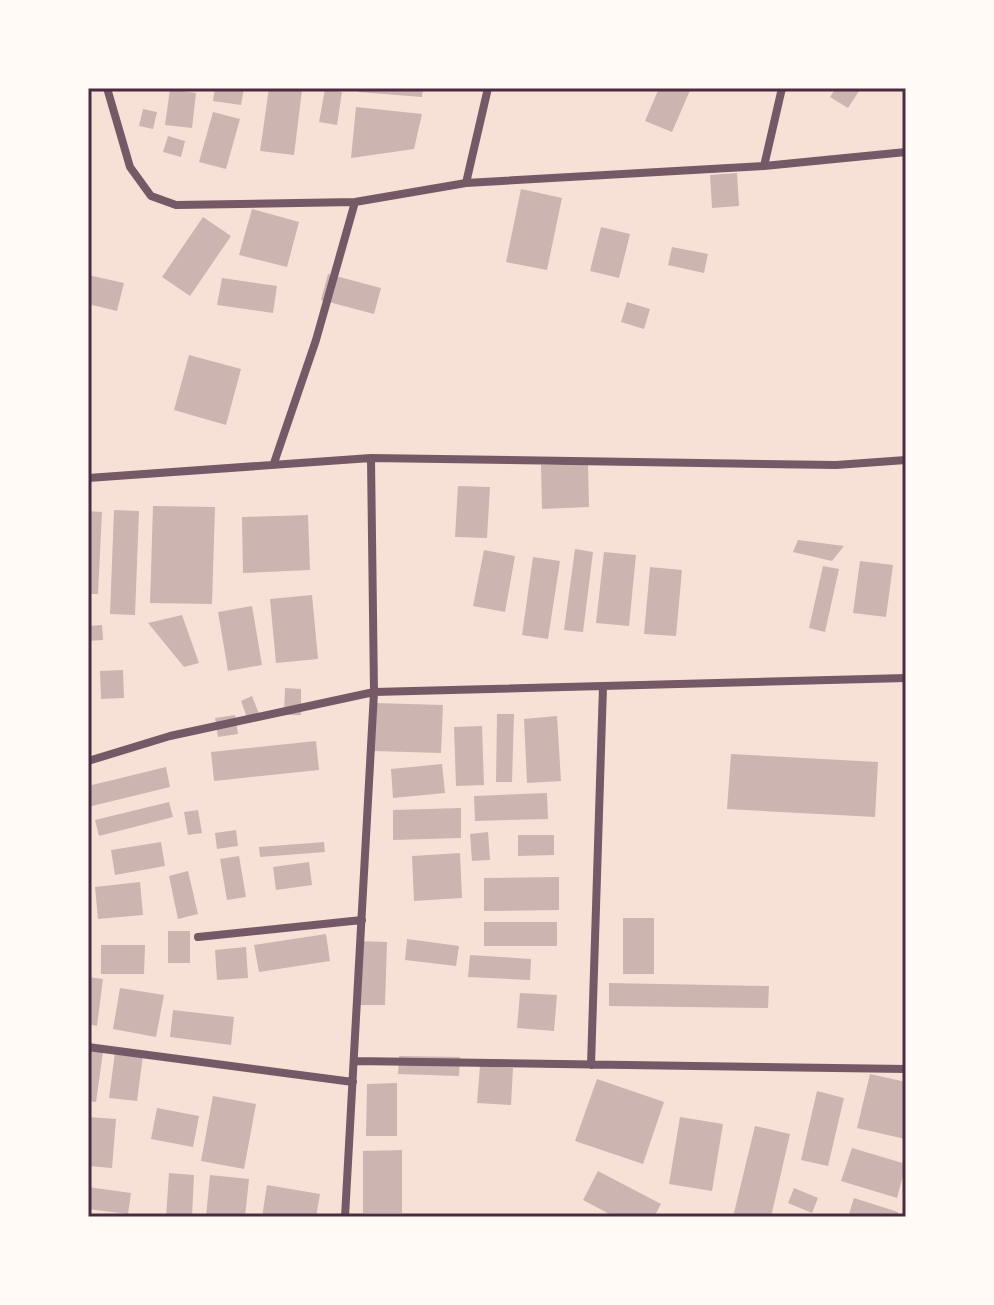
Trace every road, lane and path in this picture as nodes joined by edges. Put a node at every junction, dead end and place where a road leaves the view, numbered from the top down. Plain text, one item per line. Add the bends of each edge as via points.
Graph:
1 (107, 88) edge
2 (488, 88) edge
3 (782, 88) edge
4 (906, 152) edge
5 (764, 166) junction
6 (466, 183) junction
7 (355, 202) junction
8 (371, 458) junction
9 (906, 460) edge
10 (274, 463) junction
11 (88, 478) edge
12 (906, 678) edge
13 (603, 687) junction
14 (374, 692) junction
15 (88, 761) edge
16 (362, 920) junction
17 (198, 937) dead end
18 (88, 1047) edge
19 (354, 1061) junction
20 (591, 1065) junction
21 (906, 1069) edge
22 (353, 1082) junction
23 (345, 1217) edge

1 - 7 street via 130,167 151,196 176,205
2 - 6 street
3 - 5 street
4 - 5 street
5 - 6 street
6 - 7 street
7 - 10 street
8 - 9 street via 836,465
8 - 10 street
8 - 14 street
10 - 11 street
12 - 13 street
13 - 14 street
13 - 20 street
14 - 15 street via 170,736
14 - 16 street
16 - 17 street
16 - 19 street
18 - 22 street
19 - 20 street
19 - 22 street
20 - 21 street
22 - 23 street

